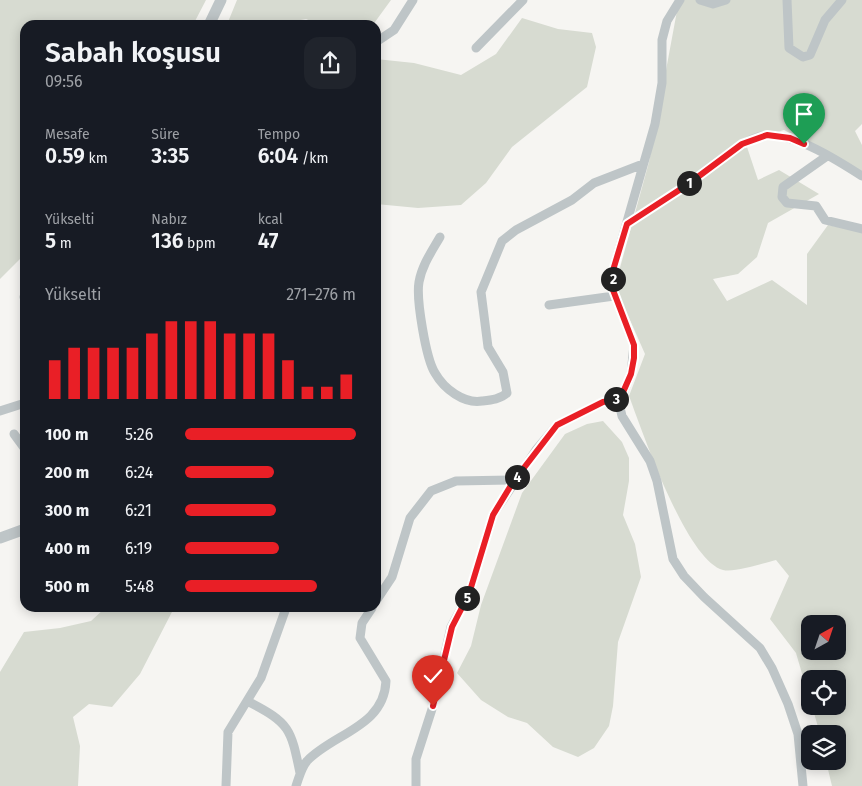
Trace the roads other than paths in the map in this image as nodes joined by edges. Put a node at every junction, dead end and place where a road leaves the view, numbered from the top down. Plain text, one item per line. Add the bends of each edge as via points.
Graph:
1 (221, 0) edge
2 (413, 0) edge
3 (523, 0) edge
4 (680, 0) edge
5 (700, 0) edge
6 (726, 0) edge
7 (787, 0) edge
8 (842, 0) edge
9 (211, 20) edge
10 (381, 39) edge
11 (476, 48) dead end
12 (826, 156) junction
13 (643, 164) junction
14 (862, 176) edge
15 (627, 224) junction
16 (862, 229) edge
17 (440, 237) dead end
18 (614, 296) junction
19 (549, 305) dead end
20 (620, 399) junction
21 (20, 405) edge
22 (0, 411) edge
23 (14, 434) dead end
24 (20, 442) edge
25 (515, 480) junction
26 (20, 531) edge
27 (0, 538) edge
28 (381, 593) edge
29 (285, 612) edge
30 (369, 612) edge
31 (249, 702) junction
32 (300, 773) junction
33 (226, 786) edge
34 (296, 786) edge
35 (416, 786) edge
36 (804, 786) edge

1 - 9 street
2 - 10 street via 394,30
3 - 11 street
4 - 13 street via 667,21 662,40 662,83 655,124
5 - 6 street via 713,4
7 - 8 street via 789,48 804,57 810,56 815,49 825,20
12 - 14 street
12 - 15 street via 790,138 767,135 742,144
12 - 16 street via 783,187 782,197 787,203 816,206 823,218 832,223
13 - 15 street
13 - 17 street via 594,183 572,200 502,241 481,292 488,347 507,384 507,393 503,397 480,402 468,400 454,393 434,373 422,323 419,284 422,269
15 - 18 street via 614,267
18 - 19 street
18 - 20 street via 634,345 631,374
20 - 25 street via 603,402 557,425
20 - 36 street via 622,416 650,460 673,559 704,597 760,648 772,668 798,734
21 - 22 street
23 - 24 street
25 - 28 street via 456,481 431,491 410,518 392,577
25 - 35 street via 493,515 469,594 452,627 416,759
26 - 27 street
29 - 31 street
30 - 32 street via 362,623 360,638 386,681 384,699 371,717 307,761
31 - 32 street via 286,726
31 - 33 street via 240,710 228,732
32 - 34 street

